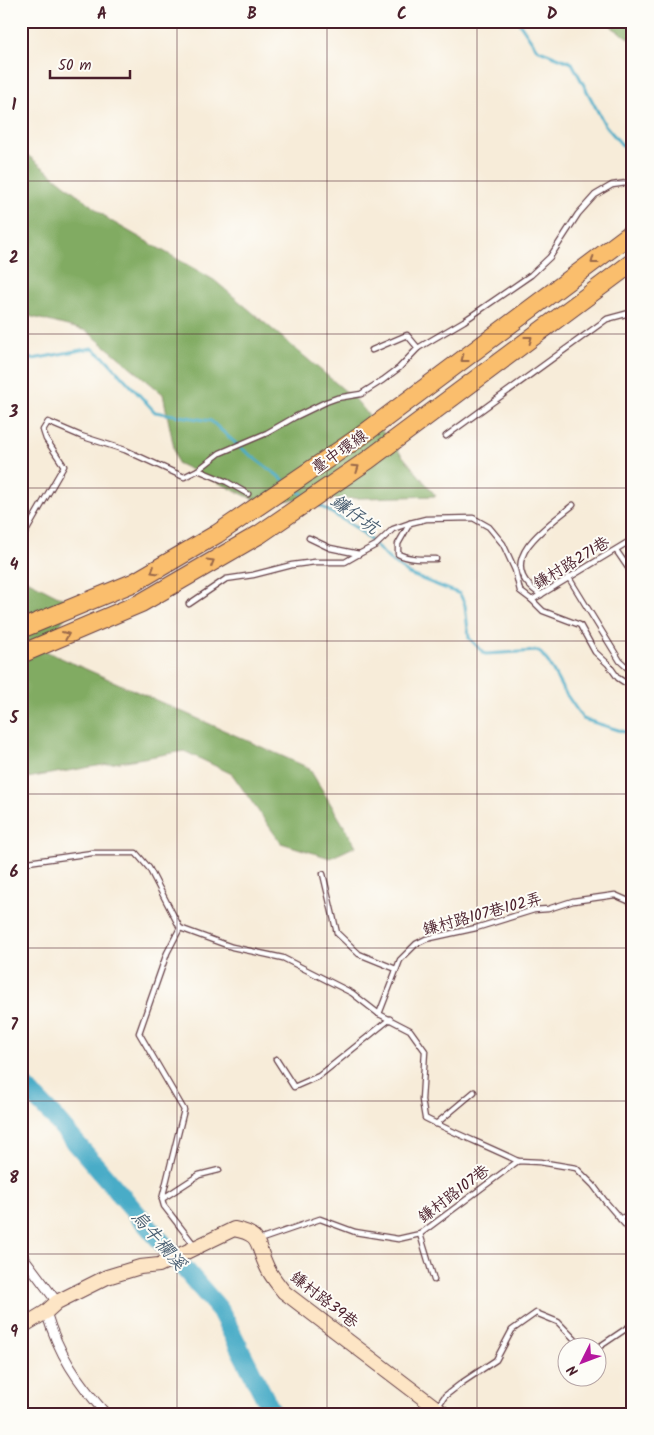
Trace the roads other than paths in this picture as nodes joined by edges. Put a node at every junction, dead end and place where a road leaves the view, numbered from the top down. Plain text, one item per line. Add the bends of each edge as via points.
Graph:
1 (633, 182) edge
2 (633, 232) edge
3 (633, 262) edge
4 (633, 312) edge
5 (418, 348) junction
6 (372, 350) dead end
7 (446, 436) dead end
8 (198, 470) junction
9 (248, 494) dead end
10 (573, 505) dead end
11 (410, 523) junction
12 (309, 538) dead end
13 (633, 538) edge
14 (21, 540) edge
15 (616, 550) junction
16 (359, 554) junction
17 (436, 559) dead end
18 (633, 575) edge
19 (569, 578) junction
20 (541, 595) junction
21 (532, 600) junction
22 (188, 604) dead end
23 (21, 629) edge
24 (21, 654) edge
25 (633, 673) edge
26 (633, 688) edge
27 (21, 864) edge
28 (323, 874) dead end
29 (633, 903) edge
30 (180, 928) junction
31 (396, 969) junction
32 (379, 1014) junction
33 (390, 1019) junction
34 (276, 1059) dead end
35 (474, 1092) dead end
36 (436, 1124) junction
37 (518, 1161) junction
38 (219, 1170) dead end
39 (162, 1199) junction
40 (633, 1212) edge
41 (620, 1219) junction
42 (420, 1234) junction
43 (633, 1234) edge
44 (258, 1241) junction
45 (190, 1250) junction
46 (21, 1254) edge
47 (434, 1280) dead end
48 (58, 1302) junction
49 (46, 1312) junction
50 (633, 1324) edge
51 (21, 1328) edge
52 (573, 1338) edge
53 (606, 1342) edge
54 (441, 1410) edge
55 (106, 1414) edge

1 - 5 lane via 612,185 595,195 578,214 550,257 531,275
2 -> 23 highway, 臺中環線 via 361,436 217,534 135,582
24 -> 3 highway, 臺中環線 via 141,603 260,534 368,460
4 - 7 lane via 607,319
5 - 6 lane via 407,334
5 - 8 lane via 399,368 361,394 337,398 318,406 220,453
8 - 9 lane
8 - 14 lane via 184,477 125,450 48,422 43,430 46,439 64,466
10 - 20 lane via 535,537 522,556 520,568 528,584
11 - 16 lane, 鎌村路271巷 via 393,529
11 - 17 lane via 398,544 398,554 420,560
11 - 21 lane, 鎌村路271巷 via 473,518 489,527 503,544 520,591
12 - 16 lane via 330,548
13 - 15 lane, 鎌村路271巷
15 - 18 lane
15 - 19 lane, 鎌村路271巷
16 - 22 lane, 鎌村路271巷 via 345,562 292,565 226,579
19 - 20 lane, 鎌村路271巷
19 - 25 lane via 620,661
20 - 21 lane, 鎌村路271巷
21 - 26 lane via 543,611 580,625 595,652 618,678
27 - 30 lane via 92,853 136,853 149,868
28 - 31 lane via 337,933 359,954
29 - 31 lane, 鎌村路107巷102弄 via 615,895 573,901 426,939 400,960
30 - 32 lane via 232,947 283,958 352,993
30 - 39 lane via 167,952 139,1033 184,1110
31 - 32 lane, 鎌村路107巷102弄
32 - 33 lane
33 - 34 lane via 319,1076 294,1087
33 - 36 lane via 410,1030 425,1051 422,1100 425,1118
35 - 36 lane
36 - 37 lane, 鎌村路107巷
37 - 41 lane, 鎌村路107巷 via 576,1168
37 - 42 lane, 鎌村路107巷
38 - 39 lane via 199,1175
39 - 45 lane
40 - 41 lane
41 - 43 lane, 鎌村路107巷
42 - 44 lane, 鎌村路107巷 via 398,1240 355,1232 320,1219
42 - 47 lane
44 - 45 street via 247,1232 234,1229
44 - 54 street, 鎌村路39巷 via 265,1265 284,1292
45 - 48 street via 159,1264 107,1277
46 - 48 street
48 - 49 street
49 - 51 street
49 - 55 street via 65,1359 80,1384
50 - 53 lane
52 - 54 lane via 558,1322 536,1313 512,1330 496,1360 445,1396

